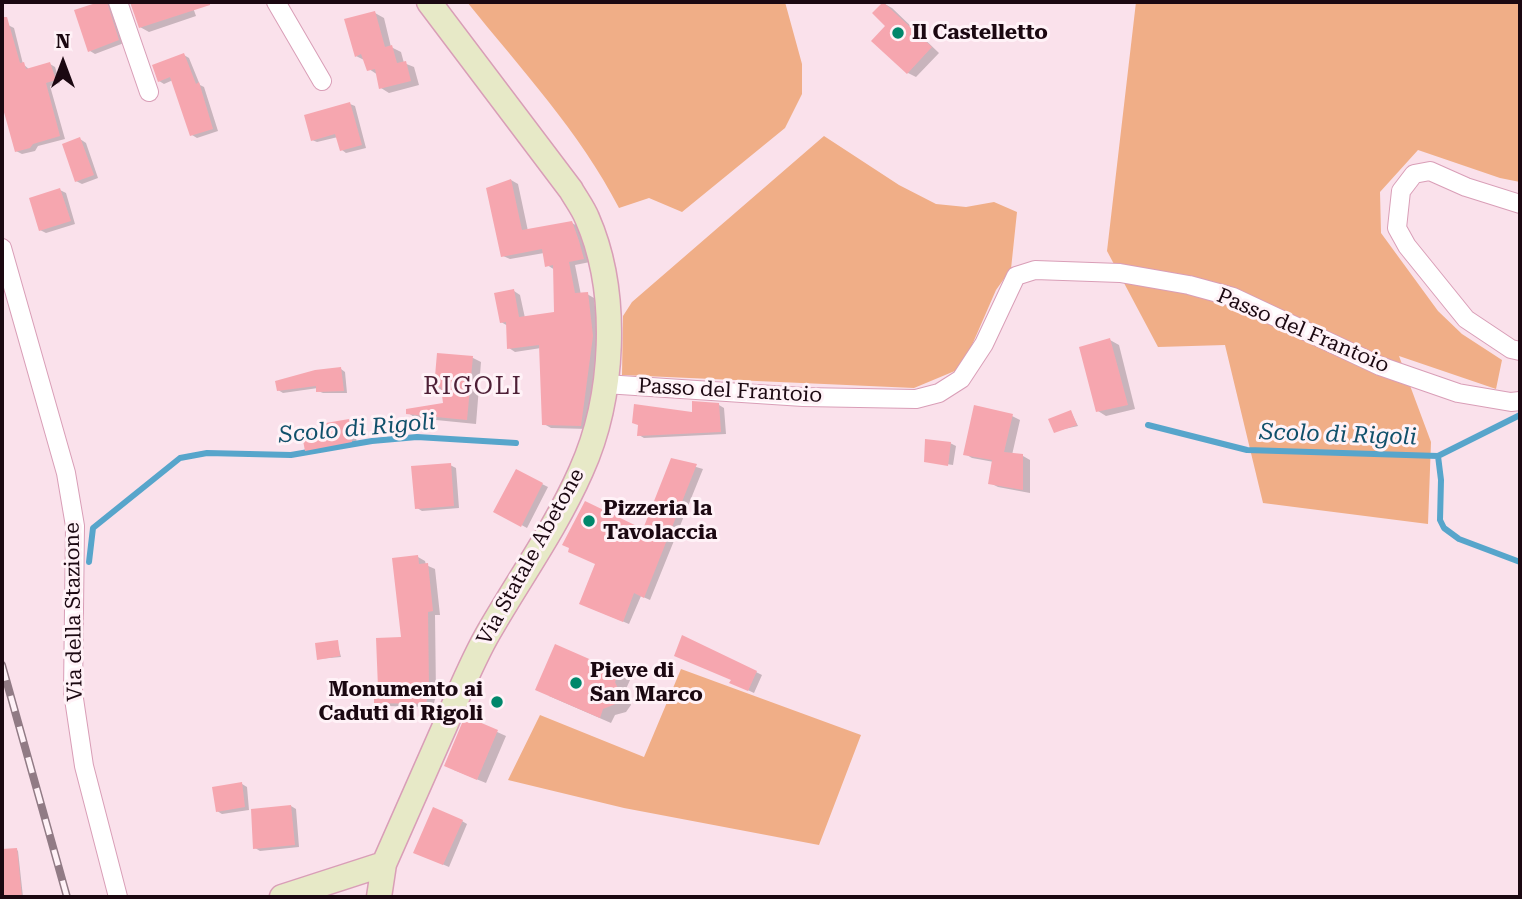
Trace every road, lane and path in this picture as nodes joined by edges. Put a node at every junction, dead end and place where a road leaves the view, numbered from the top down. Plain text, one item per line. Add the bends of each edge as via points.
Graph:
1 (118, 2) edge
2 (276, 2) edge
3 (429, 2) edge
4 (322, 81) dead end
5 (149, 92) dead end
6 (1520, 204) edge
7 (2, 248) edge
8 (1520, 351) edge
9 (605, 384) junction
10 (1520, 401) edge
11 (384, 864) junction
12 (118, 897) edge
13 (282, 897) edge
14 (379, 897) edge

1 - 5 street
2 - 4 street
3 - 9 main road, Via Statale Abetone via 571,190 586,217 609,308
6 - 8 street via 1430,171 1414,174 1401,191 1396,229 1466,319
7 - 12 street, Via della Stazione via 66,473 75,526 73,692 84,765
9 - 10 street, Passo del Frantoio via 803,397 916,399 939,393 961,379 984,344 1016,276 1035,270 1120,274 1189,285 1233,297 1380,366 1458,393
9 - 11 main road, Via Statale Abetone via 582,469 470,668
11 - 13 main road
11 - 14 main road, Via Statale Abetone

